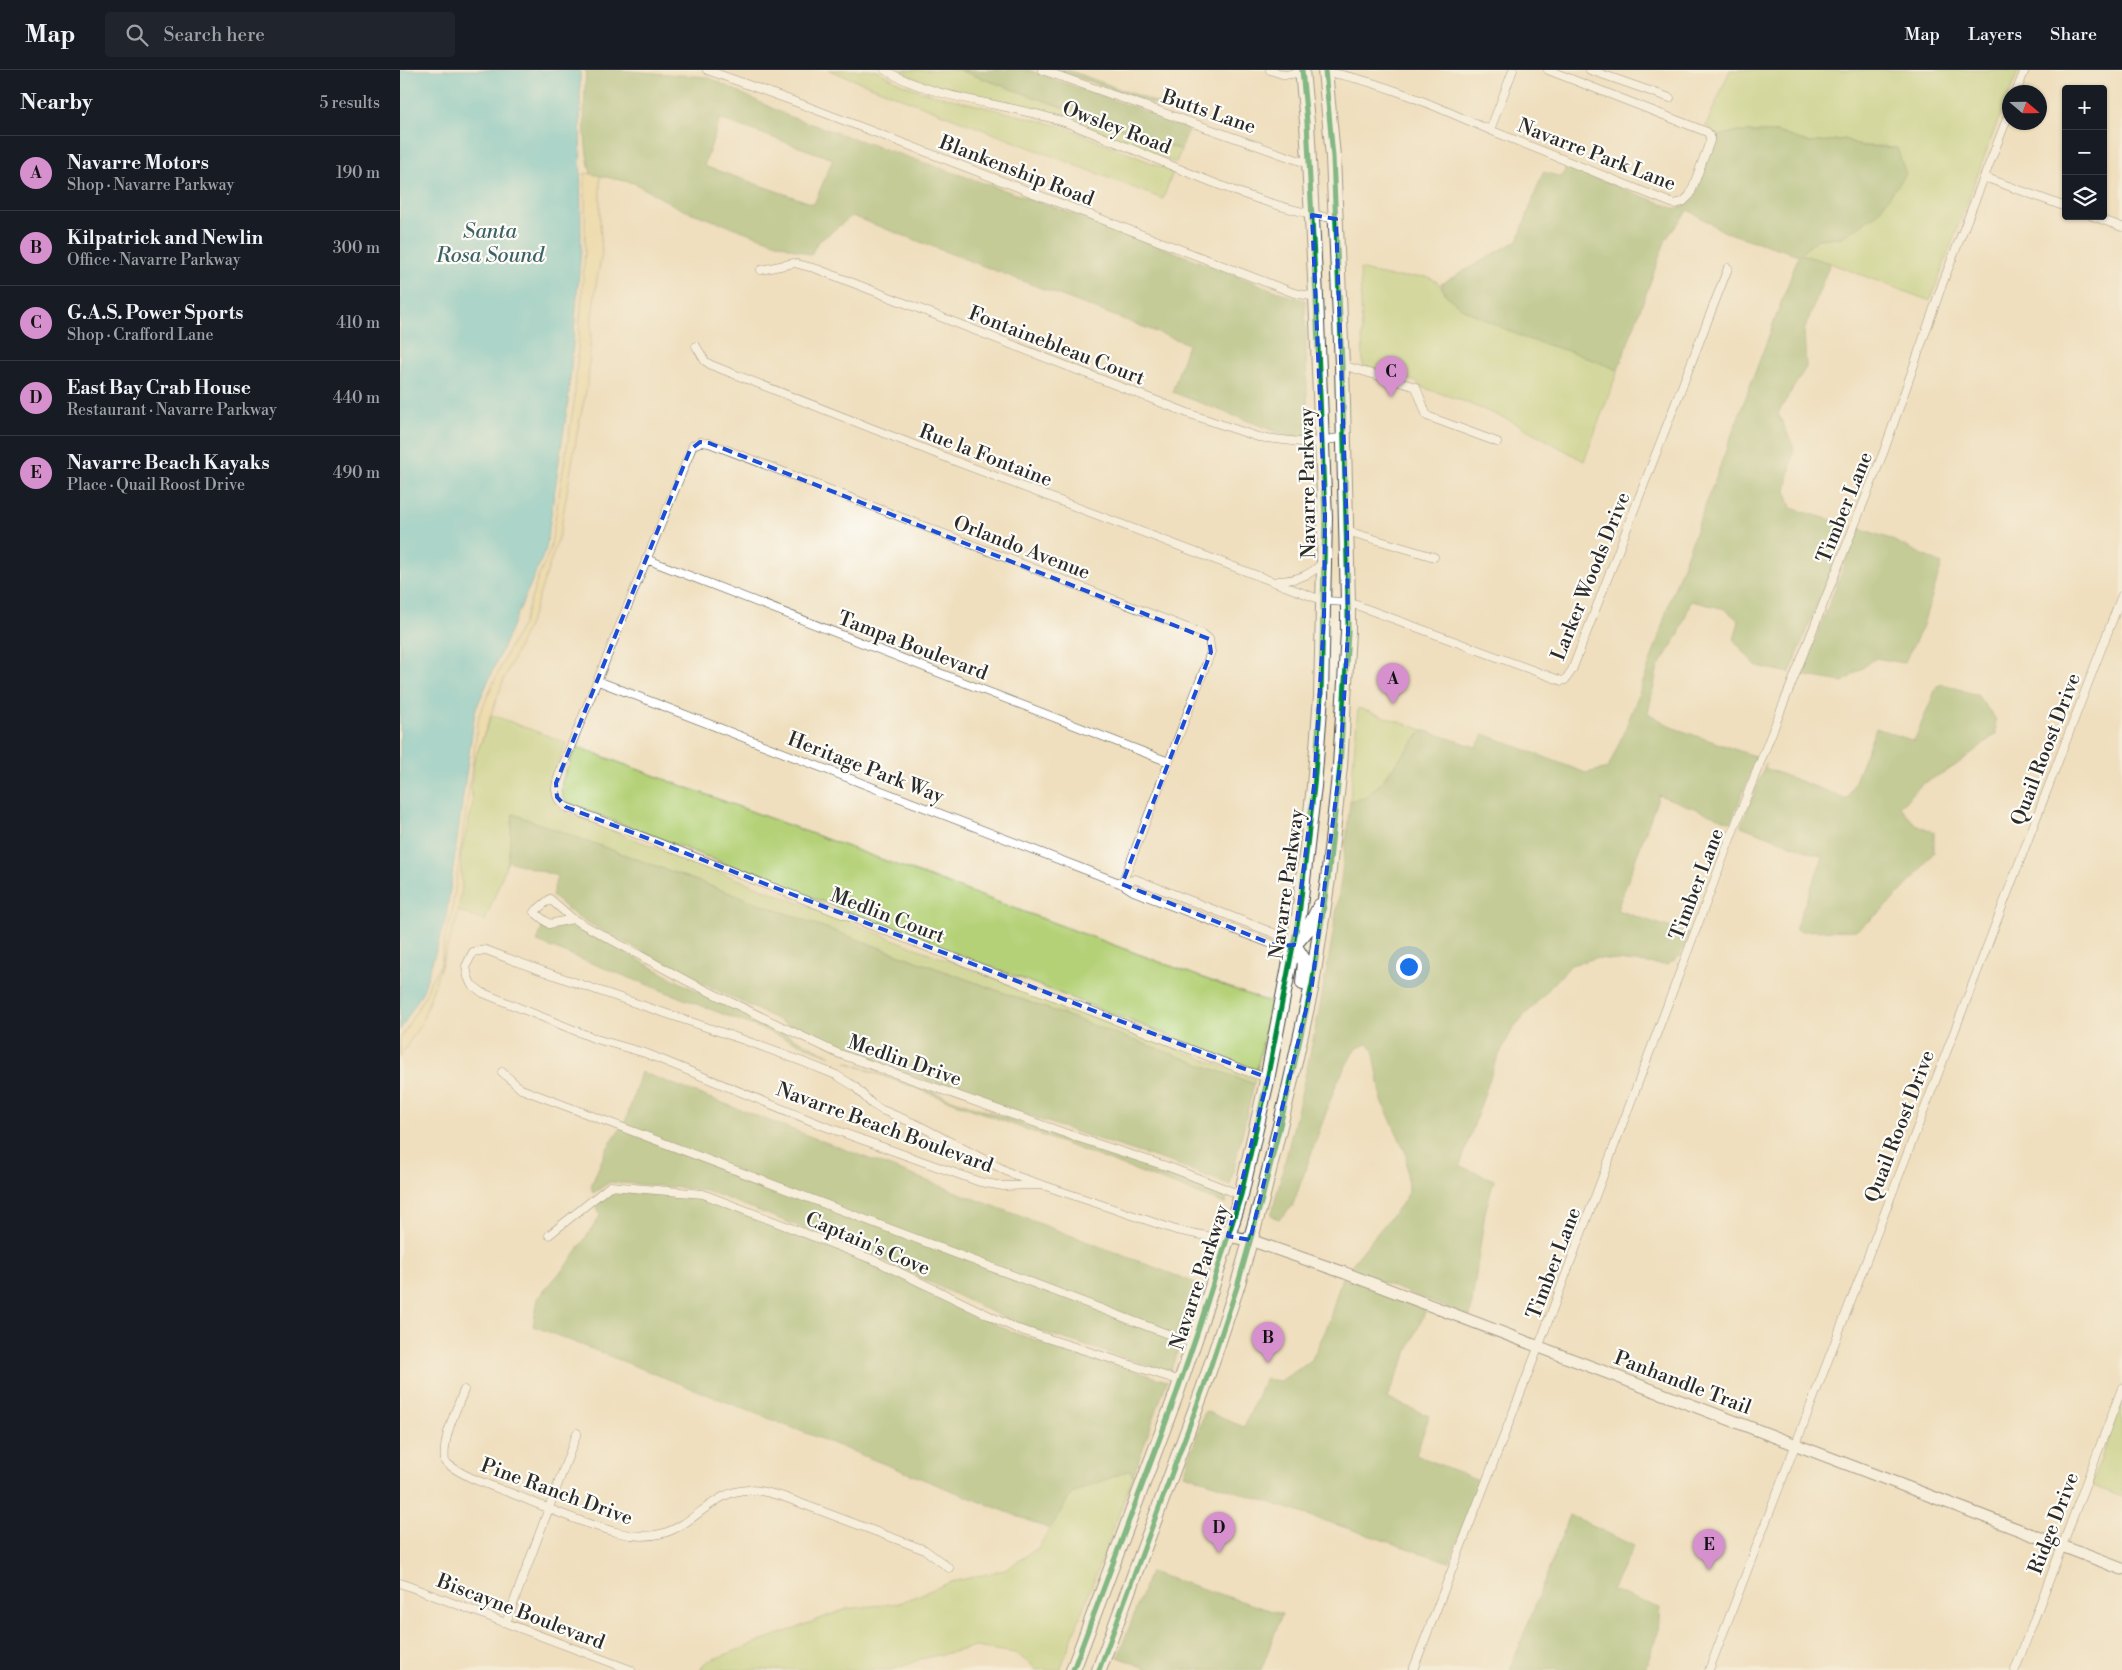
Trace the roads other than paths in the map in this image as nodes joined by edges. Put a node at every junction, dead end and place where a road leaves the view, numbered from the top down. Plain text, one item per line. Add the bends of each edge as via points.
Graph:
1 (707, 70) edge
2 (886, 70) edge
3 (1042, 70) edge
4 (1270, 70) edge
5 (1512, 70) edge
6 (1548, 70) edge
7 (1590, 70) edge
8 (2025, 70) edge
9 (1302, 71) edge
10 (1326, 71) edge
11 (2019, 85) edge
12 (1670, 98) dead end
13 (1490, 130) junction
14 (2003, 130) edge
15 (1309, 164) junction
16 (1984, 177) junction
17 (2062, 206) edge
18 (1312, 215) junction
19 (1336, 219) junction
20 (2103, 220) edge
21 (2122, 227) edge
22 (1728, 268) dead end
23 (761, 270) dead end
24 (1316, 297) junction
25 (696, 346) dead end
26 (1342, 365) junction
27 (1345, 437) junction
28 (1322, 440) junction
29 (1497, 442) dead end
30 (1347, 531) junction
31 (1434, 556) dead end
32 (646, 559) junction
33 (1324, 562) junction
34 (1274, 582) junction
35 (2122, 595) edge
36 (1324, 601) junction
37 (1348, 602) junction
38 (598, 681) junction
39 (1169, 762) junction
40 (1328, 879) junction
41 (1122, 884) junction
42 (573, 920) junction
43 (1294, 945) junction
44 (502, 1072) dead end
45 (1268, 1078) junction
46 (1272, 1160) junction
47 (1040, 1185) junction
48 (1241, 1195) junction
49 (549, 1235) dead end
50 (1228, 1236) junction
51 (1250, 1240) junction
52 (1194, 1344) junction
53 (1538, 1348) junction
54 (1181, 1381) junction
55 (2122, 1388) edge
56 (464, 1390) dead end
57 (577, 1433) dead end
58 (1794, 1444) junction
59 (549, 1509) junction
60 (2062, 1546) junction
61 (949, 1568) dead end
62 (2122, 1569) edge
63 (400, 1583) edge
64 (506, 1623) junction
65 (631, 1670) edge
66 (1073, 1670) edge
67 (1099, 1670) edge
68 (1413, 1670) edge
69 (1709, 1670) edge
70 (2014, 1670) edge

1 - 24 street, Blankenship Road via 1294,293
2 - 18 street, Owsley Road via 926,88 1066,123 1275,206
3 - 15 street, Butts Lane
4 - 9 street via 1285,75
5 - 13 street, Navarre Park Lane
6 - 13 street, Navarre Park Lane via 1707,132 1710,141 1690,195 1683,202 1674,204
7 - 12 street
8 - 11 street
9 - 15 highway, Navarre Parkway
10 - 13 street, Navarre Park Lane via 1380,86
10 - 19 highway, Navarre Parkway
14 - 16 street, Timber Lane
15 - 18 highway, Navarre Parkway
16 - 17 street
16 - 53 street, Timber Lane via 1884,451 1738,818
18 - 19 street, Owsley Road
18 - 24 highway, Navarre Parkway
19 - 26 highway, Navarre Parkway
20 - 21 street
22 - 37 street, Larker Woods Drive via 1572,670 1565,680
23 - 28 street, Fontainebleau Court via 794,263 811,267 1258,437 1309,443
24 - 28 highway, Navarre Parkway
25 - 34 street, Rue la Fontaine via 711,365
26 - 27 highway, Navarre Parkway
26 - 29 street via 1416,386 1427,416
27 - 28 street, Fontainebleau Court
27 - 30 highway, Navarre Parkway
28 - 33 highway, Navarre Parkway
30 - 31 street
30 - 37 highway, Navarre Parkway
32 - 38 street
32 - 39 street, Tampa Boulevard
32 - 39 street, Orlando Avenue via 690,450 700,442 709,443 1203,634 1209,639 1211,652
33 - 34 street, Rue la Fontaine via 1310,575
33 - 36 highway, Navarre Parkway
34 - 36 street, Rue la Fontaine
35 - 58 street, Quail Roost Drive
36 - 37 street, Rue la Fontaine
36 - 43 highway, Navarre Parkway via 1314,786
37 - 40 highway, Navarre Parkway via 1340,766
38 - 41 street, Heritage Park Way
38 - 45 street, Medlin Court via 556,783 557,797 566,807
39 - 41 street, Orlando Avenue
40 - 43 highway via 1317,913 1303,937
40 - 46 highway, Navarre Parkway via 1312,985
41 - 43 street, Heritage Park Way via 1277,946
41 - 43 street, Heritage Park Way via 1135,879 1276,934
42 - 42 street, Medlin Drive via 550,899 534,912 549,924
42 - 48 street, Medlin Drive via 687,981 836,1053 1169,1167
43 - 45 highway, Navarre Parkway
43 - 46 highway via 1306,968 1275,1119
44 - 52 street via 521,1089
45 - 48 highway, Navarre Parkway
46 - 51 highway, Navarre Parkway
47 - 47 street, Navarre Beach Boulevard via 1003,1186 980,1182 824,1126 644,1053 596,1039 483,993 471,984 466,966 468,960 473,952 486,950 820,1068 847,1081 882,1110
47 - 50 street, Navarre Beach Boulevard via 1176,1230 1212,1237
48 - 50 highway, Navarre Parkway
49 - 54 street, Captain's Cove via 610,1186 704,1194 874,1260 1015,1328
50 - 51 street, Panhandle Trail
50 - 52 highway, Navarre Parkway
51 - 53 street, Panhandle Trail
51 - 67 highway, Navarre Parkway via 1203,1389
52 - 54 highway, Navarre Parkway
53 - 58 street, Panhandle Trail
53 - 68 street, Timber Lane
54 - 66 highway, Navarre Parkway
55 - 60 street, Ridge Drive
56 - 59 street, Pine Ranch Drive via 446,1437 444,1462 461,1474
57 - 59 street
58 - 60 street, Panhandle Trail
58 - 69 street, Quail Roost Drive
59 - 61 street, Pine Ranch Drive via 620,1534 653,1536 687,1523 729,1493 750,1489 784,1497 925,1550
59 - 64 street
60 - 62 street, Panhandle Trail
60 - 70 street, Ridge Drive
63 - 64 street, Biscayne Boulevard
64 - 65 street, Biscayne Boulevard

